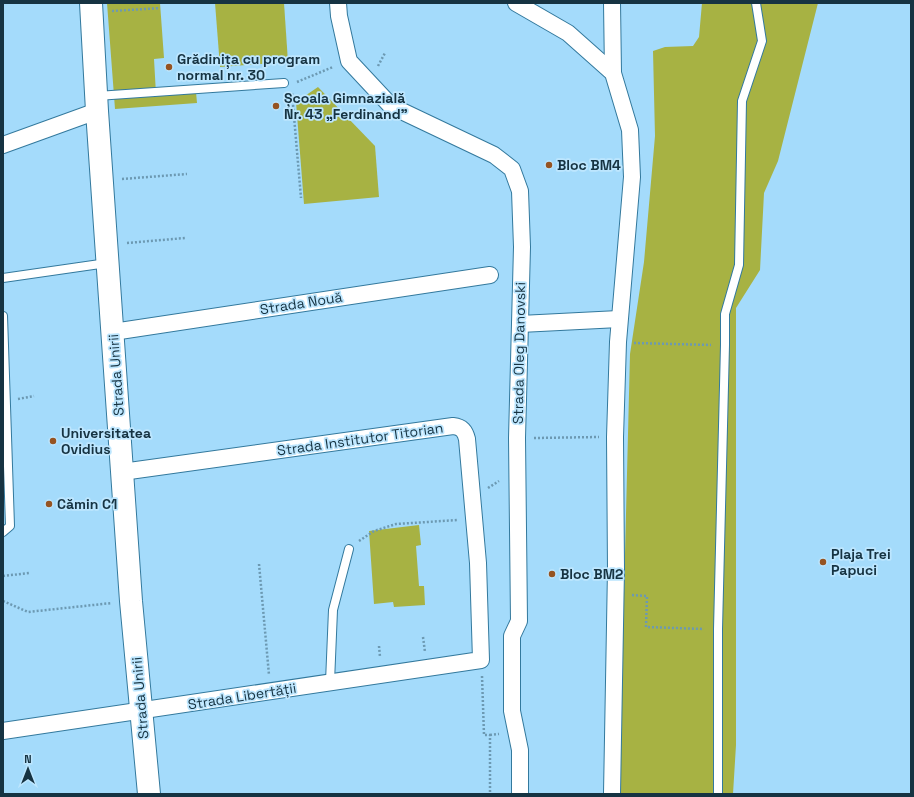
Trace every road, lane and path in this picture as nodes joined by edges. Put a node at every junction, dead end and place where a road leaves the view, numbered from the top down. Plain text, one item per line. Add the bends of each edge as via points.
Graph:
1 (338, 3) edge
2 (516, 3) edge
3 (612, 3) edge
4 (756, 3) edge
5 (91, 8) edge
6 (160, 8) dead end
7 (349, 61) junction
8 (613, 73) junction
9 (296, 82) dead end
10 (284, 83) dead end
11 (274, 84) junction
12 (97, 104) junction
13 (3, 145) edge
14 (187, 174) dead end
15 (102, 180) junction
16 (302, 198) dead end
17 (185, 238) dead end
18 (107, 254) junction
19 (490, 275) dead end
20 (3, 278) edge
21 (3, 316) edge
22 (619, 319) junction
23 (520, 324) junction
24 (113, 332) junction
25 (618, 342) junction
26 (726, 345) junction
27 (615, 437) junction
28 (517, 438) junction
29 (517, 471) junction
30 (122, 472) junction
31 (472, 498) junction
32 (474, 518) junction
33 (3, 532) edge
34 (349, 549) joint
35 (259, 564) dead end
36 (29, 573) dead end
37 (3, 576) edge
38 (615, 595) junction
39 (3, 601) edge
40 (114, 603) dead end
41 (718, 629) junction
42 (481, 660) junction
43 (330, 682) junction
44 (270, 692) junction
45 (141, 711) junction
46 (3, 731) edge
47 (149, 794) edge
48 (490, 794) edge
49 (520, 794) edge
50 (612, 794) edge
51 (718, 794) edge

1 - 7 street
2 - 8 street via 568,33
3 - 8 street
4 - 26 lane via 762,41 742,101 739,265 725,314
5 - 6 path
5 - 12 street, Strada Unirii
7 - 9 path
7 - 23 street, Strada Oleg Danovski via 391,106 494,154 512,169 520,191
8 - 22 street via 630,130 632,177
10 - 11 lane
11 - 12 lane
11 - 16 path via 293,94
12 - 13 street
12 - 15 street, Strada Unirii
14 - 15 path
15 - 18 street, Strada Unirii
17 - 18 path
18 - 20 lane
18 - 24 street, Strada Unirii
19 - 24 street, Strada Nouă
21 - 33 lane via 10,526
22 - 23 street
22 - 25 street
23 - 28 street, Strada Oleg Danovski
24 - 30 street, Strada Unirii
25 - 26 path
25 - 27 street
26 - 41 lane
27 - 28 path
27 - 38 street
28 - 29 street, Strada Oleg Danovski
29 - 31 path
29 - 49 street, Strada Oleg Danovski via 519,621 512,636 512,711 520,750
30 - 31 street, Strada Institutor Titorian via 453,426 460,427 467,439
30 - 45 street, Strada Unirii
31 - 32 street, Strada Institutor Titorian
32 - 34 path via 396,524 374,530
32 - 42 street, Strada Institutor Titorian
34 - 43 lane via 333,610
35 - 44 path
36 - 37 path
38 - 41 path via 647,596 646,627
38 - 50 street
39 - 40 path via 28,612
41 - 51 lane
42 - 43 street, Strada Libertății
42 - 48 path via 484,735 490,735
43 - 44 street, Strada Libertății
44 - 45 street, Strada Libertății
45 - 46 street, Strada Libertății
45 - 47 street, Strada Unirii

